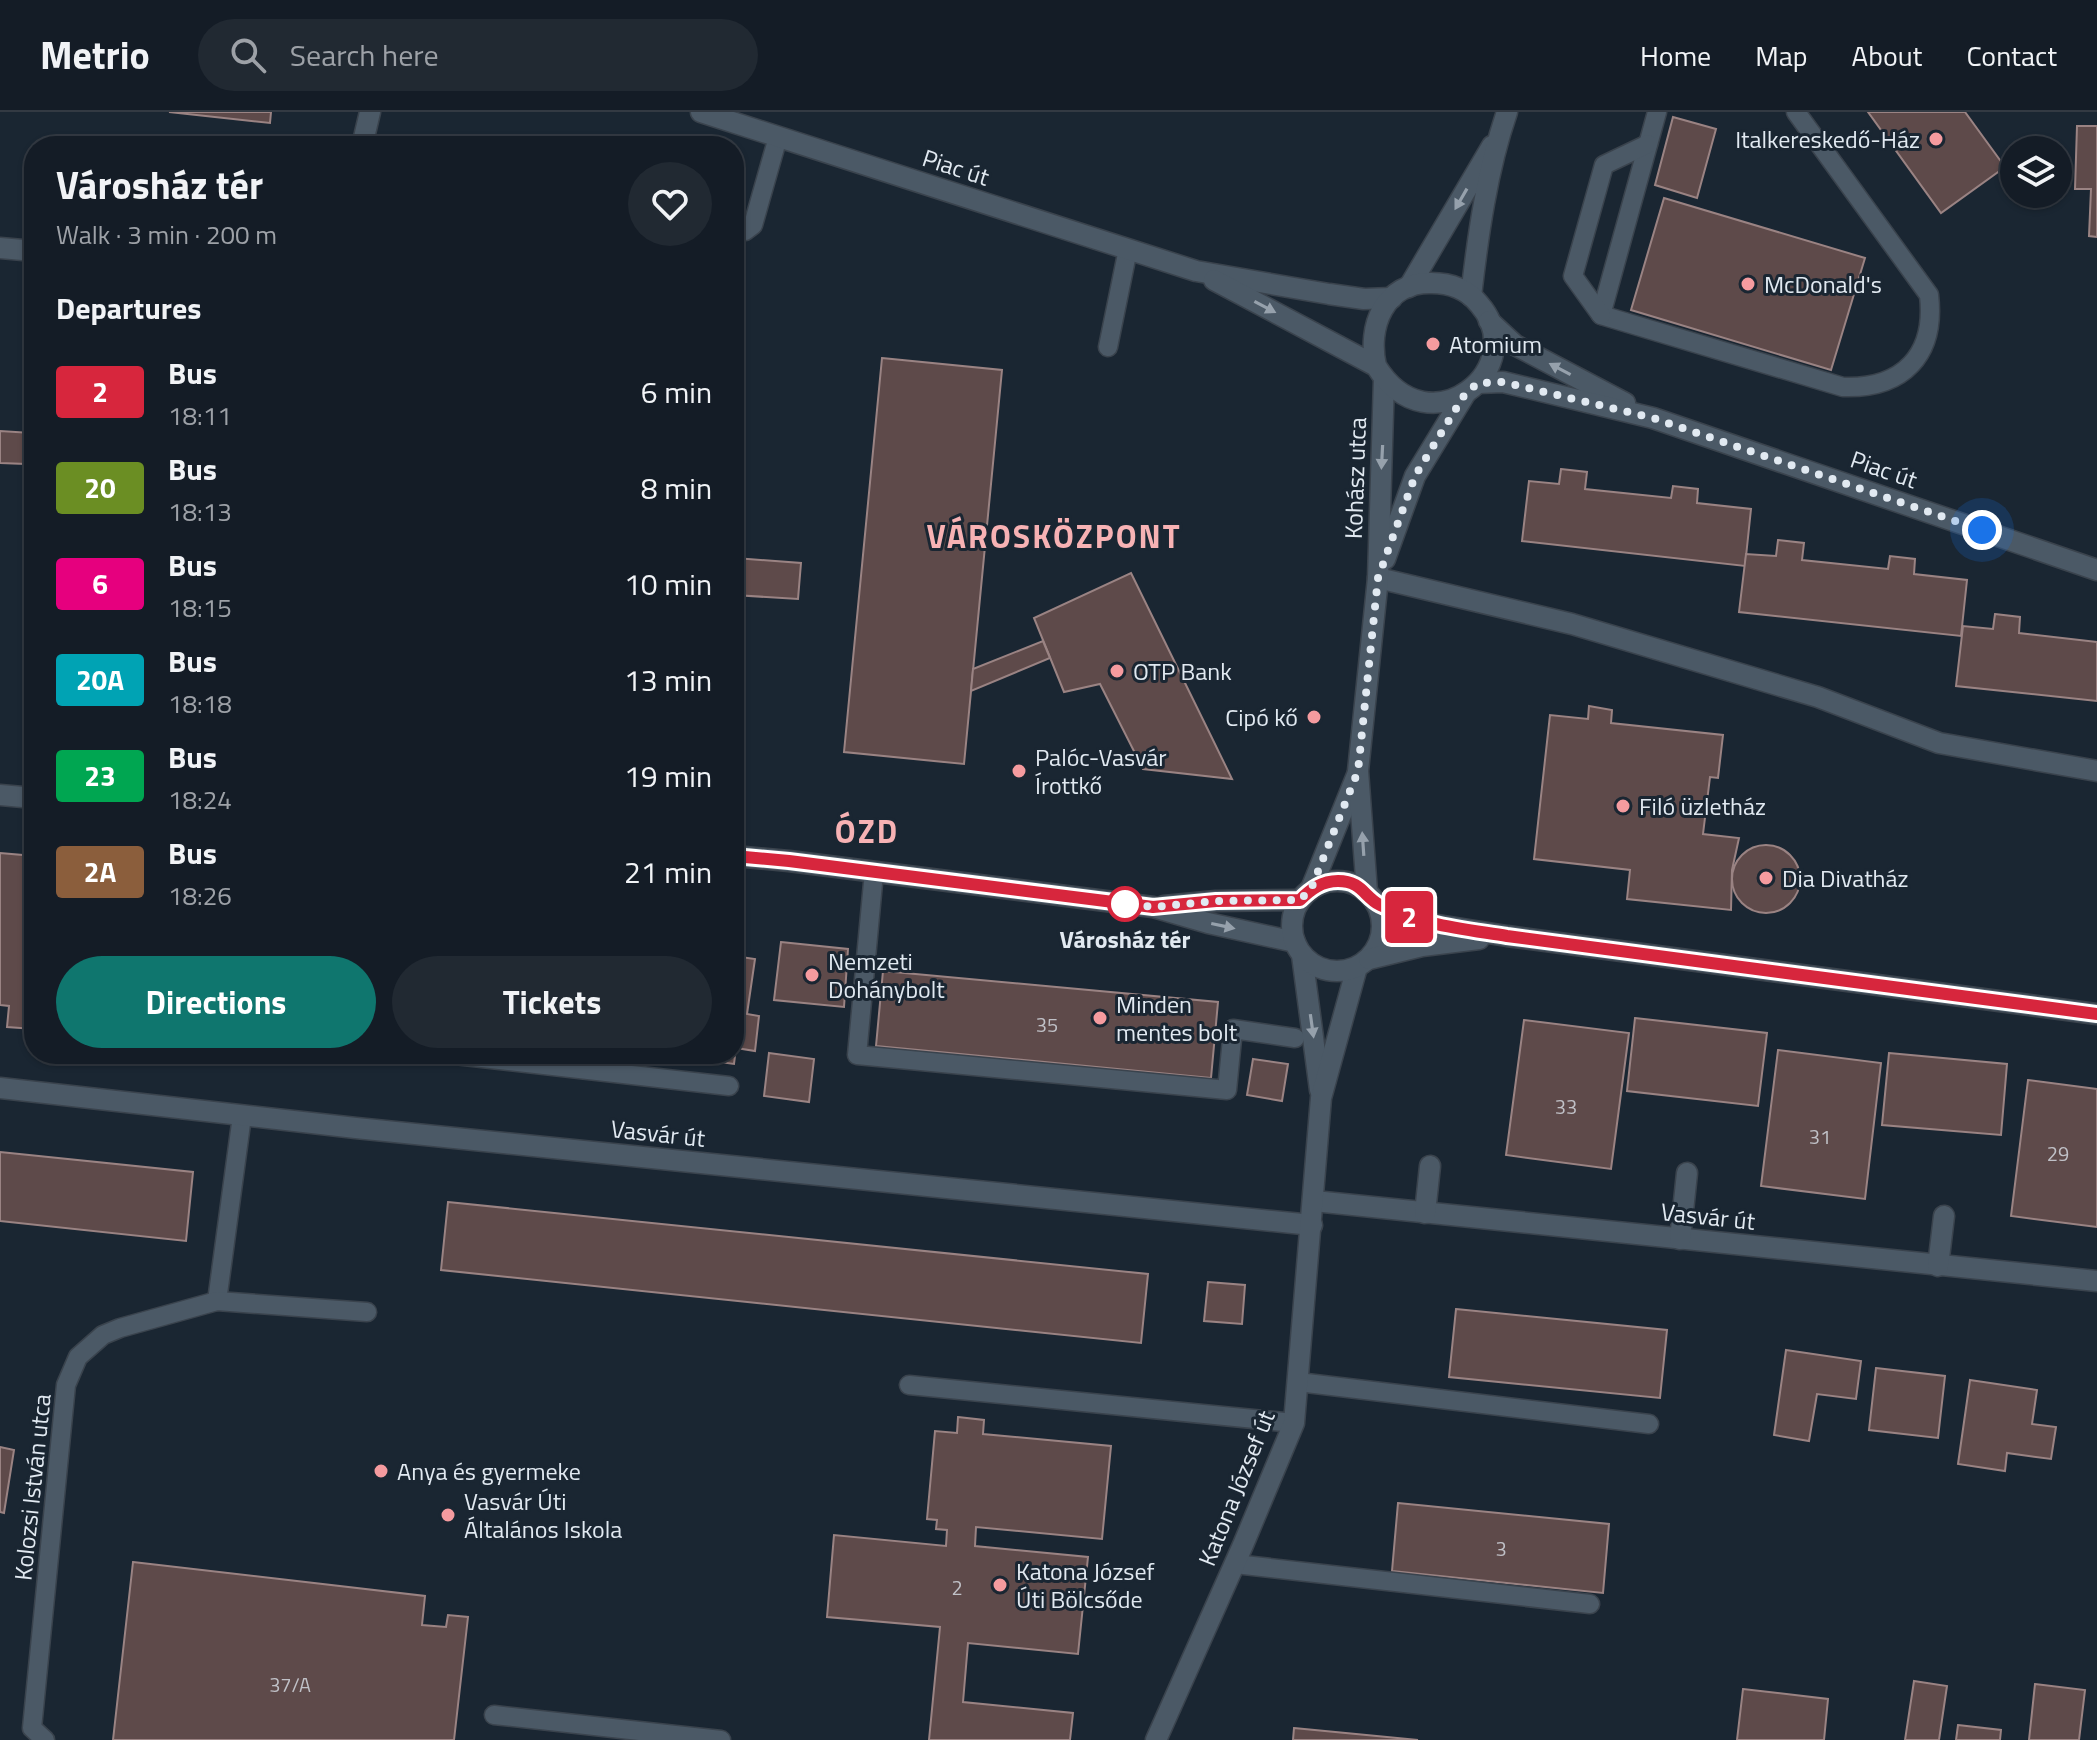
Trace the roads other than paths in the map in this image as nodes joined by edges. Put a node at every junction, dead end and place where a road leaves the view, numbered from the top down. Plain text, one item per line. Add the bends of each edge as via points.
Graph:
1 (362, 112) edge
2 (370, 112) edge
3 (701, 112) edge
4 (1657, 112) edge
5 (1796, 112) edge
6 (1503, 122) edge
7 (362, 136) edge
8 (364, 136) edge
9 (778, 137) junction
10 (1648, 144) junction
11 (744, 231) edge
12 (0, 248) edge
13 (1128, 249) junction
14 (24, 250) edge
15 (1196, 271) junction
16 (1400, 293) junction
17 (1471, 296) junction
18 (1601, 315) junction
19 (1489, 321) junction
20 (1108, 347) dead end
21 (1380, 372) junction
22 (1471, 389) junction
23 (1653, 418) junction
24 (2097, 570) edge
25 (1378, 578) junction
26 (1358, 771) junction
27 (2097, 771) edge
28 (0, 795) edge
29 (24, 797) edge
30 (744, 857) edge
31 (874, 872) junction
32 (1305, 894) junction
33 (1371, 897) junction
34 (1153, 907) junction
35 (1507, 936) junction
36 (1298, 948) junction
37 (1363, 963) junction
38 (2097, 1014) edge
39 (1295, 1038) dead end
40 (534, 1064) edge
41 (729, 1086) dead end
42 (0, 1088) edge
43 (1321, 1098) junction
44 (242, 1116) junction
45 (1430, 1166) dead end
46 (1687, 1173) dead end
47 (1314, 1201) junction
48 (1425, 1213) junction
49 (1944, 1216) dead end
50 (1312, 1225) junction
51 (1680, 1239) junction
52 (1938, 1266) junction
53 (2097, 1281) edge
54 (217, 1301) junction
55 (367, 1312) dead end
56 (1298, 1382) junction
57 (909, 1385) dead end
58 (1294, 1423) junction
59 (1649, 1424) dead end
60 (1235, 1564) junction
61 (1590, 1604) dead end
62 (494, 1715) dead end
63 (38, 1734) edge
64 (721, 1740) edge
65 (1156, 1740) edge

1 - 7 street
2 - 8 street
3 - 9 street, Piac út
4 - 10 lane
5 - 18 lane via 1929,295 1928,337 1904,372 1885,383 1843,387
6 -> 16 street
6 - 17 street
9 - 11 lane via 753,225
9 - 13 street, Piac út
10 - 18 lane
10 - 18 lane via 1604,165 1573,276
12 - 14 street
13 - 15 street, Piac út
13 - 20 lane
15 - 16 street via 1364,299
15 -> 21 street
16 - 17 street via 1425,282 1457,287
16 - 21 street via 1380,312 1374,329 1372,348
17 - 19 street
19 - 22 street via 1492,354 1488,369
23 -> 19 street via 1515,345
21 - 22 street via 1413,400 1448,401
21 -> 25 street, Kohász utca
22 - 23 street via 1503,382
22 - 25 street, Kohász utca via 1415,476
23 - 24 street, Piac út
25 - 26 street, Kohász utca
25 - 27 street via 1548,617 1818,697 1939,743
26 - 32 street, Kohász utca
33 -> 26 street, Kohász utca
28 - 29 street
30 - 31 street
31 - 34 street
31 - 39 lane via 857,1055 1227,1090 1233,1029
32 - 33 street via 1339,881
32 - 34 street
32 - 36 street via 1292,928
33 - 35 street via 1425,923
33 - 37 street via 1382,917 1382,932
34 -> 36 street
35 - 37 street via 1422,946
35 - 38 street
36 - 37 street via 1313,965 1327,970
36 -> 43 street
37 - 43 street
40 - 41 lane
42 - 44 street, Vasvár út
43 - 47 street, Katona József út
44 - 50 street, Vasvár út
44 - 54 lane
45 - 48 street
46 - 51 street
47 - 48 street, Vasvár út
47 - 50 street, Katona József út
48 - 51 street, Vasvár út
49 - 52 street
50 - 56 street, Katona József út
51 - 52 street, Vasvár út
52 - 53 street, Vasvár út
54 - 55 lane
54 - 63 lane, Kolozsi István utca via 103,1335 71,1369
56 - 58 street, Katona József út
56 - 59 lane
57 - 58 lane
58 - 60 street, Katona József út
60 - 61 lane
60 - 65 street, Katona József út
62 - 64 lane

